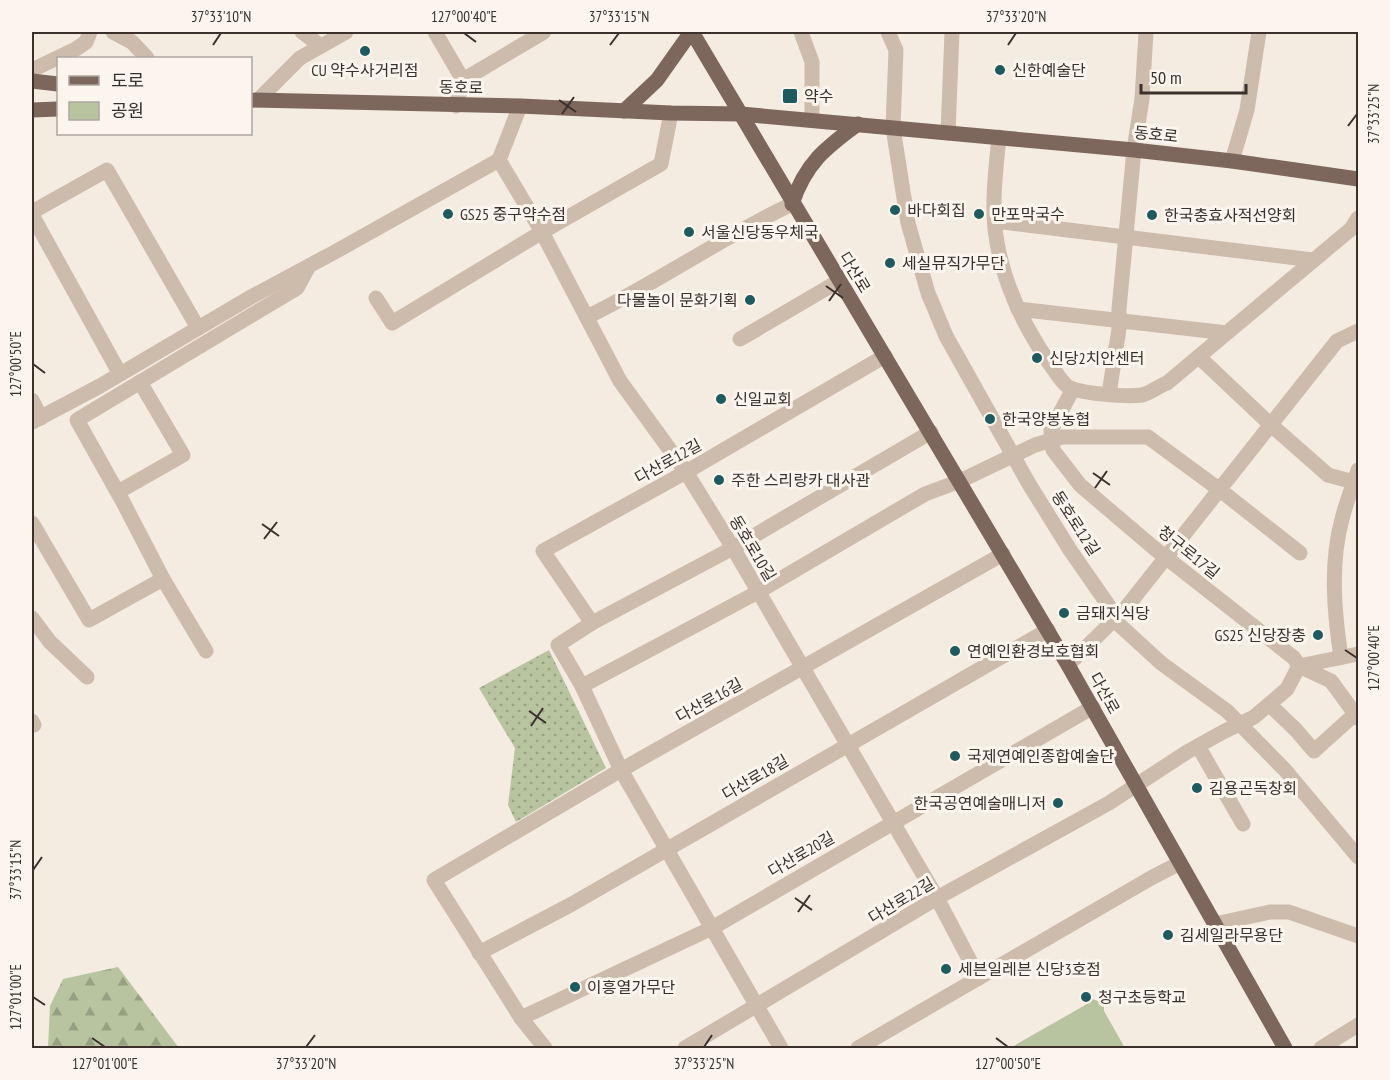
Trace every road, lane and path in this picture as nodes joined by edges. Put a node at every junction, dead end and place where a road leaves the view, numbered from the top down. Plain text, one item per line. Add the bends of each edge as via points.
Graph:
1 (90, 32) edge
2 (113, 32) edge
3 (302, 32) edge
4 (346, 32) edge
5 (435, 32) edge
6 (544, 32) edge
7 (692, 32) edge
8 (801, 32) edge
9 (888, 32) edge
10 (952, 32) edge
11 (1146, 32) edge
12 (1259, 32) edge
13 (136, 37) edge
14 (321, 46) junction
15 (61, 57) edge
16 (146, 57) edge
17 (57, 59) edge
18 (32, 70) edge
19 (463, 80) junction
20 (32, 81) edge
21 (57, 84) edge
22 (254, 100) edge
23 (456, 106) junction
24 (520, 106) junction
25 (57, 109) edge
26 (32, 110) edge
27 (624, 111) junction
28 (671, 113) junction
29 (741, 114) junction
30 (812, 120) junction
31 (858, 124) junction
32 (893, 128) junction
33 (948, 133) junction
34 (999, 137) junction
35 (1134, 150) junction
36 (499, 160) junction
37 (1232, 161) junction
38 (1359, 179) edge
39 (792, 204) junction
40 (32, 213) edge
41 (1359, 218) edge
42 (995, 221) junction
43 (542, 232) junction
44 (1127, 237) junction
45 (1313, 260) junction
46 (309, 266) junction
47 (839, 281) junction
48 (376, 298) dead end
49 (1018, 309) junction
50 (587, 317) junction
51 (1119, 320) junction
52 (198, 328) junction
53 (1359, 331) edge
54 (1227, 333) junction
55 (740, 339) dead end
56 (885, 356) junction
57 (1199, 357) junction
58 (120, 374) junction
59 (140, 382) junction
60 (1073, 388) junction
61 (1109, 394) junction
62 (32, 400) edge
63 (36, 420) edge
64 (1271, 425) junction
65 (931, 432) junction
66 (1052, 439) junction
67 (1014, 456) junction
68 (686, 472) junction
69 (1356, 476) edge
70 (960, 482) junction
71 (1220, 490) junction
72 (118, 492) junction
73 (33, 530) edge
74 (733, 548) junction
75 (1300, 553) dead end
76 (1003, 554) junction
77 (1166, 558) junction
78 (163, 579) junction
79 (758, 592) junction
80 (32, 618) edge
81 (1114, 620) junction
82 (592, 623) junction
83 (1048, 630) junction
84 (206, 651) dead end
85 (1359, 654) edge
86 (1341, 657) junction
87 (1068, 665) junction
88 (1299, 666) junction
89 (802, 668) junction
90 (87, 677) dead end
91 (582, 686) junction
92 (1269, 705) junction
93 (1093, 707) junction
94 (1357, 716) edge
95 (1239, 724) junction
96 (847, 745) junction
97 (1198, 746) junction
98 (621, 770) junction
99 (1136, 784) junction
100 (892, 822) junction
101 (1243, 824) dead end
102 (666, 848) junction
103 (1359, 856) edge
104 (1180, 863) junction
105 (937, 898) junction
106 (1215, 924) junction
107 (712, 928) junction
108 (1359, 936) edge
109 (479, 953) junction
110 (980, 978) junction
111 (757, 1007) junction
112 (521, 1018) junction
113 (1359, 1025) edge
114 (545, 1048) edge
115 (685, 1048) edge
116 (781, 1048) edge
117 (858, 1048) edge
118 (1285, 1048) edge
119 (1321, 1048) edge

1 - 15 street via 86,42
2 - 13 street
3 - 14 street
4 - 14 street
5 - 19 street
6 - 19 street
7 - 27 main road via 657,80
7 - 29 main road, 다산로
8 - 30 street via 812,63
9 - 32 street via 896,50
10 - 33 street
11 - 35 street
12 - 37 street via 1247,110
13 - 16 street
14 - 22 street via 300,58
17 - 18 street
19 - 23 street
20 - 21 main road
22 - 23 main road, 동호로
23 - 24 main road, 동호로
24 - 27 main road, 동호로
24 - 36 street
25 - 26 main road
27 - 28 main road, 동호로
28 - 29 main road, 동호로
28 - 43 street via 661,164
29 - 30 main road, 동호로
29 - 39 main road, 다산로
30 - 31 main road, 동호로
31 - 32 main road, 동호로
31 - 39 main road via 813,162 800,181
32 - 33 main road, 동호로
32 - 67 street, 동호로12길 via 908,223 928,293 946,336
33 - 34 main road, 동호로
34 - 35 main road, 동호로
34 - 42 street via 993,192
35 - 37 main road, 동호로
35 - 44 street
36 - 43 street, 동호로10길
36 - 46 street
37 - 38 main road, 동호로
39 - 47 main road, 다산로
39 - 50 street
40 - 52 street via 107,170
40 - 58 street
41 - 45 street
42 - 44 street
42 - 49 street via 1002,266
43 - 48 street via 392,323
43 - 50 street, 동호로10길
44 - 45 street
44 - 51 street
45 - 54 street
46 - 52 street
46 - 59 street via 297,288
47 - 55 street
47 - 56 main road, 다산로
49 - 51 street
49 - 60 street via 1042,353 1066,386
50 - 68 street, 동호로10길 via 620,381
51 - 54 street
51 - 61 street
52 - 58 street
53 - 64 street via 1337,341
54 - 57 street
56 - 65 main road, 다산로
56 - 68 street, 다산로12길
57 - 61 street via 1167,383 1143,395
57 - 64 street
58 - 63 street
59 - 72 street via 77,420
59 - 72 street via 183,455
60 - 61 street
60 - 66 street via 1050,430
62 - 63 street
64 - 69 street via 1328,475
64 - 71 street
65 - 70 main road, 다산로
65 - 74 street
66 - 67 street
66 - 71 street via 1148,437
66 - 77 street, 청구로17길 via 1053,450 1080,484
67 - 70 street
67 - 81 street, 동호로12길 via 1070,550 1111,609
68 - 74 street, 동호로10길
68 - 82 street, 다산로12길 via 543,551
69 - 86 street via 1341,520 1335,568
70 - 76 main road, 다산로
70 - 79 street via 925,494
71 - 75 street
71 - 77 street
72 - 78 street
73 - 78 street via 89,620
74 - 79 street, 동호로10길
74 - 82 street
76 - 83 main road, 다산로
76 - 89 street, 다산로16길
77 - 81 street
77 - 88 street, 청구로17길
78 - 84 street
79 - 89 street, 동호로10길
79 - 91 street
80 - 90 street via 50,642
81 - 87 street
81 - 95 street, 동호로12길
82 - 91 street via 558,645
83 - 87 main road, 다산로
83 - 96 street, 다산로18길
85 - 86 street
86 - 88 street
87 - 93 main road, 다산로
88 - 92 street, 다산로22길 via 1287,689
88 - 94 street, 청구로17길 via 1331,681
89 - 96 street, 동호로10길
89 - 98 street, 다산로16길
91 - 98 street
92 - 94 street via 1314,751
92 - 95 street, 다산로22길
93 - 99 main road, 다산로
93 - 100 street, 다산로20길
95 - 97 street, 다산로22길
95 - 103 street, 동호로12길 via 1285,770
96 - 100 street, 동호로10길
96 - 102 street, 다산로18길
97 - 99 street, 다산로22길
97 - 101 street
98 - 102 street
98 - 109 street, 다산로16길 via 434,880
99 - 104 main road, 다산로
99 - 105 street, 다산로22길 via 1109,803
100 - 105 street, 동호로10길
100 - 107 street, 다산로20길
102 - 107 street
102 - 109 street, 다산로18길
104 - 106 main road, 다산로
104 - 110 street
105 - 110 street, 동호로10길
105 - 111 street, 다산로22길
106 - 108 street via 1270,912 1289,912
106 - 118 main road, 다산로
107 - 111 street
107 - 112 street, 다산로20길
109 - 112 street
110 - 117 street
111 - 115 street, 다산로22길
111 - 116 street
112 - 114 street
113 - 119 street

